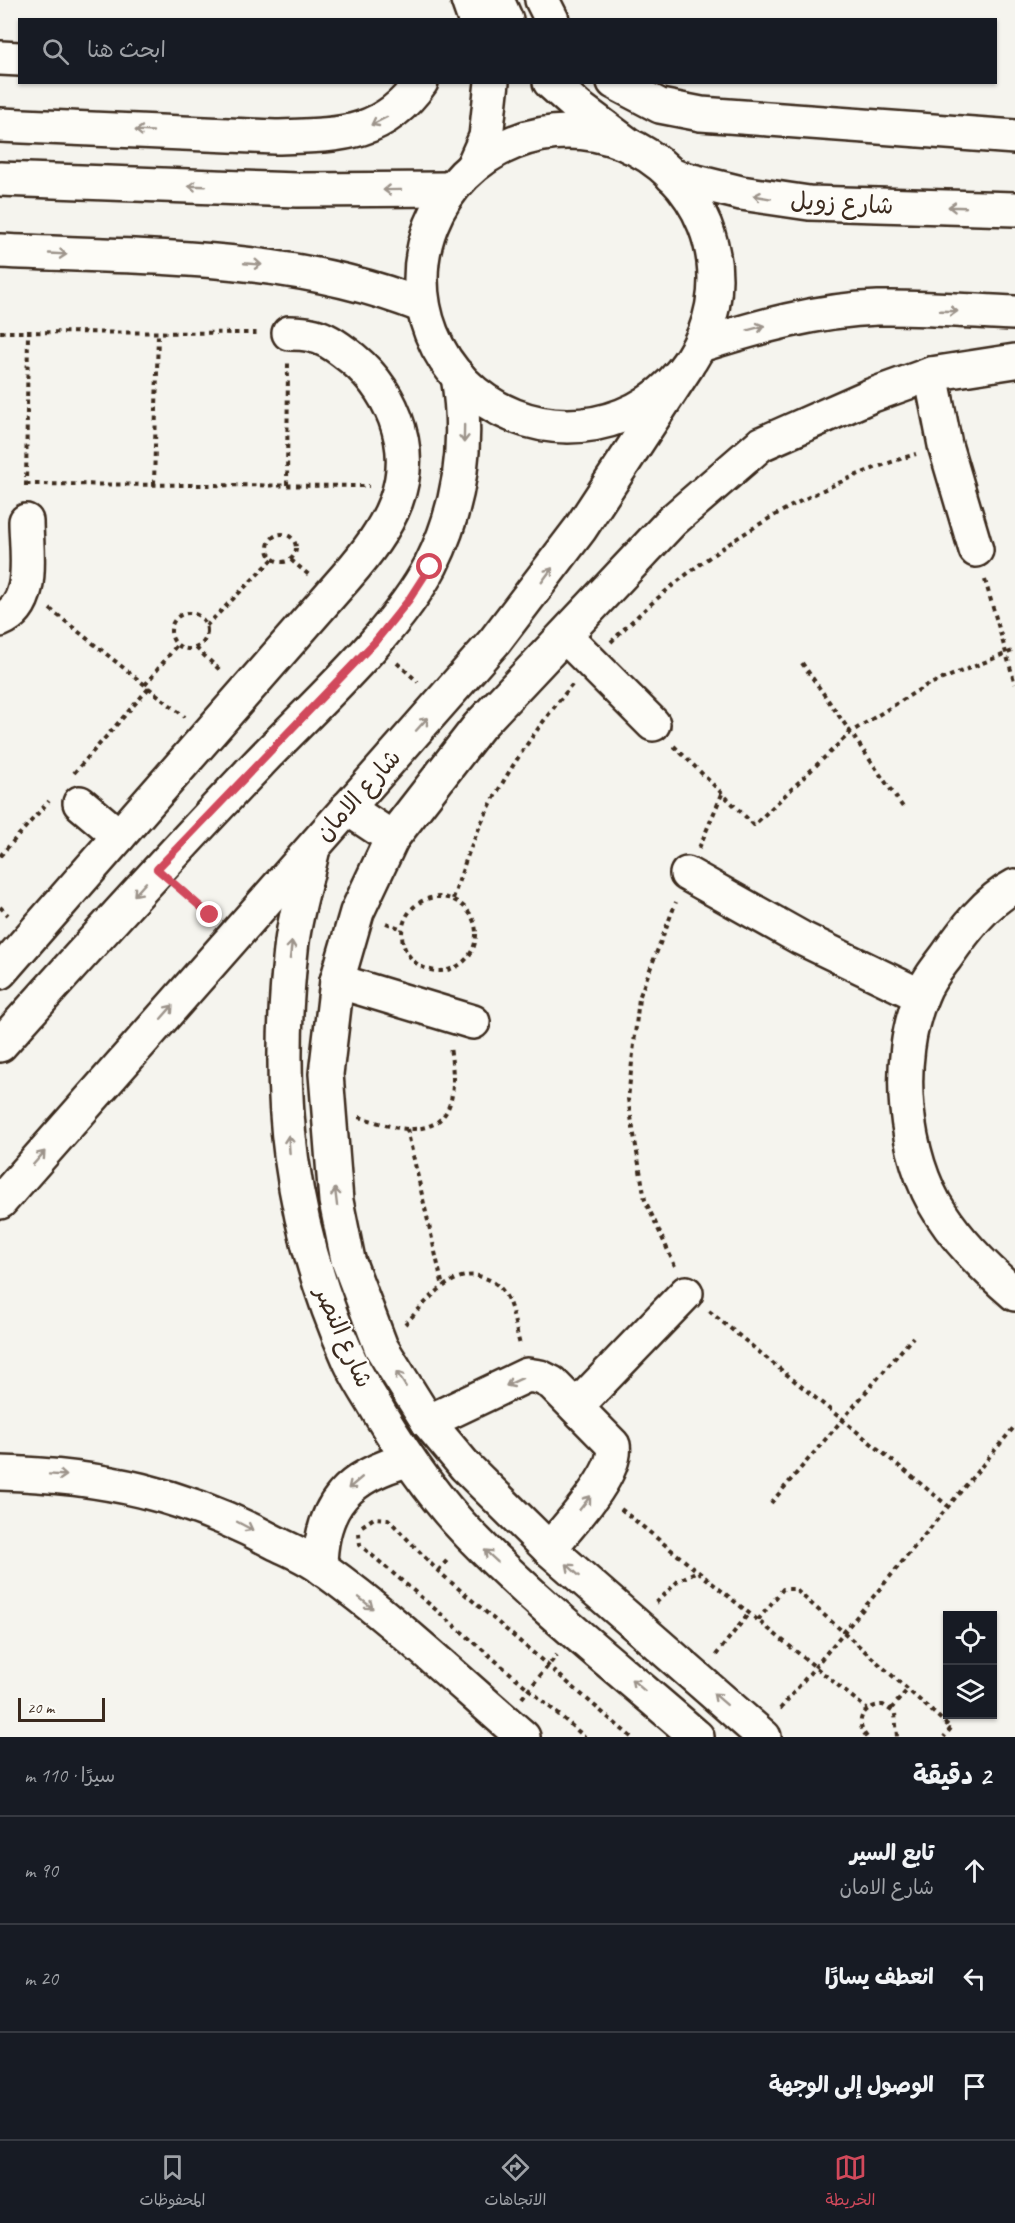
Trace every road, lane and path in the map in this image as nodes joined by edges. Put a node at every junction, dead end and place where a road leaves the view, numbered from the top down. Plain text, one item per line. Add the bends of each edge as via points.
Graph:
1 (455, 0) edge
2 (468, 0) edge
3 (497, 0) edge
4 (542, 0) edge
5 (450, 18) edge
6 (474, 18) edge
7 (505, 18) edge
8 (551, 18) edge
9 (0, 58) edge
10 (18, 59) edge
11 (420, 84) edge
12 (492, 84) edge
13 (552, 84) edge
14 (618, 84) edge
15 (0, 125) edge
16 (1015, 137) edge
17 (630, 146) junction
18 (473, 166) junction
19 (672, 176) junction
20 (0, 179) edge
21 (450, 189) junction
22 (1015, 209) edge
23 (0, 251) edge
24 (423, 306) junction
25 (1015, 313) edge
26 (0, 332) edge
27 (28, 333) junction
28 (288, 333) junction
29 (158, 334) junction
30 (693, 355) junction
31 (1015, 361) edge
32 (931, 374) junction
33 (458, 376) junction
34 (945, 445) junction
35 (26, 484) junction
36 (154, 484) junction
37 (287, 485) junction
38 (400, 486) junction
39 (26, 522) joint
40 (976, 550) joint
41 (273, 559) junction
42 (26, 590) junction
43 (0, 620) edge
44 (206, 626) junction
45 (565, 636) junction
46 (374, 643) junction
47 (177, 645) junction
48 (1015, 650) edge
49 (1006, 652) junction
50 (591, 662) junction
51 (802, 663) dead end
52 (1015, 684) edge
53 (145, 685) junction
54 (440, 703) junction
55 (653, 724) joint
56 (850, 732) junction
57 (206, 734) junction
58 (80, 803) dead end
59 (347, 808) junction
60 (905, 810) dead end
61 (119, 836) junction
62 (392, 838) junction
63 (314, 844) junction
64 (157, 869) junction
65 (1015, 886) edge
66 (682, 887) joint
67 (453, 899) junction
68 (234, 936) junction
69 (0, 972) edge
70 (337, 981) junction
71 (921, 996) junction
72 (460, 1018) joint
73 (0, 1045) edge
74 (327, 1110) junction
75 (407, 1129) junction
76 (0, 1202) edge
77 (443, 1287) junction
78 (686, 1293) junction
79 (1015, 1294) edge
80 (913, 1337) dead end
81 (381, 1347) junction
82 (527, 1375) junction
83 (576, 1407) junction
84 (843, 1419) junction
85 (428, 1422) junction
86 (1015, 1427) edge
87 (408, 1460) junction
88 (0, 1473) edge
89 (596, 1489) junction
90 (771, 1503) dead end
91 (948, 1506) junction
92 (549, 1549) junction
93 (320, 1566) junction
94 (697, 1571) junction
95 (749, 1613) junction
96 (758, 1620) junction
97 (576, 1631) junction
98 (843, 1632) junction
99 (643, 1633) junction
100 (548, 1665) junction
101 (814, 1666) junction
102 (697, 1679) junction
103 (529, 1689) junction
104 (908, 1689) junction
105 (867, 1709) junction
106 (891, 1709) junction
107 (514, 1729) edge
108 (896, 1731) junction
109 (762, 1735) edge
110 (585, 1737) edge
111 (631, 1737) edge
112 (697, 1737) edge
113 (867, 1737) edge
114 (892, 1737) edge
115 (897, 1737) edge
116 (944, 1737) edge

1 - 5 main road
2 - 6 main road
3 - 7 main road
4 - 8 main road
9 - 10 main road
11 -> 15 main road via 406,104 383,120 363,129 321,136
12 - 18 main road via 486,137
13 - 17 main road
14 - 16 main road via 660,106 701,114
17 - 18 main road via 604,136 549,133 513,142
17 - 19 main road
18 - 21 main road
22 -> 19 main road, شارع زويل via 809,203 741,193
19 - 30 main road via 702,218 715,269 712,303
21 -> 20 main road via 307,190
21 - 24 main road via 424,244 420,275
23 -> 24 main road via 293,268 382,289
24 - 33 main road via 430,331
30 -> 25 main road via 771,324 842,311 878,308
26 - 27 path
27 - 29 path
27 - 35 path
28 - 29 path
28 - 37 path
28 - 38 main road via 313,335 335,345 373,378 397,421 403,446
29 - 36 path
30 - 33 main road via 665,390 638,408 608,421 575,426 542,423 511,414 482,398
54 -> 30 main road, شارع الامان via 539,586
31 - 32 main road
32 - 34 main road
32 - 45 main road via 761,444 672,521
33 -> 46 main road via 464,414 464,453 446,531 430,567
34 - 40 main road
34 - 50 path via 847,479 753,528 667,589
35 - 36 path
35 - 39 path
36 - 37 path
37 - 38 path
38 - 57 main road via 384,527 367,552
39 - 42 main road
40 - 49 path
41 - 41 path via 285,562 296,554 295,540 290,535 282,533 270,539 268,553
41 - 44 path
42 - 43 main road via 15,610
42 - 53 path
44 - 47 path via 205,639 196,648 189,650
44 - 47 path via 196,615 182,615 170,632
45 - 50 main road
45 - 62 main road via 479,726
46 - 54 path
46 - 64 main road
47 - 53 path
48 - 49 path
49 - 52 path
49 - 56 path via 925,686
50 - 55 main road
50 - 67 path via 550,713 497,794 473,841
51 - 56 path
53 - 57 path
59 -> 54 main road, شارع الامان
55 - 56 path via 754,825
56 - 60 path
57 - 61 main road
58 - 61 main road
59 - 62 main road
59 - 63 main road, شارع الامان
61 - 69 main road
62 - 70 main road via 357,912
63 - 68 main road, شارع الامان
87 -> 63 main road, شارع النصر via 350,1361 312,1263 295,1190 283,1052 291,947
64 - 68 path
64 -> 73 main road
65 - 71 main road via 966,927
66 - 71 main road
66 - 78 path via 639,998 628,1099 645,1200
67 - 67 path via 436,897 420,902 408,913 402,929 404,945 412,960 426,969 442,971 458,966 470,955 476,939 475,923 466,908
76 -> 68 main road, شارع الامان
70 - 72 main road
70 - 74 main road via 326,1074
71 - 79 main road via 911,1033 905,1095 914,1156 940,1213 978,1262
72 - 75 path via 453,1099 435,1122
74 - 75 path
81 -> 74 main road via 348,1260 336,1201
75 - 77 path
77 - 81 path
77 - 82 path via 467,1275 493,1281 503,1290
78 - 83 main road
78 - 84 path
80 - 84 path
85 -> 81 main road
82 - 83 main road via 552,1383
82 -> 85 main road
83 - 89 main road via 613,1445 612,1464
84 - 90 path
84 - 91 path
85 - 92 main road via 465,1466
86 - 91 path
87 -> 93 main road via 364,1476 343,1493 328,1516 320,1543
97 -> 87 main road, شارع النصر via 469,1534
88 -> 93 main road via 61,1475 147,1490 231,1518
92 -> 89 main road
89 - 94 path
91 - 98 path
99 -> 92 main road
93 -> 107 main road
94 - 95 path
94 - 99 path via 660,1596
95 - 96 path
95 - 102 path
96 - 98 path via 783,1589 789,1587
96 - 101 path
97 - 100 path
112 -> 97 main road, شارع النصر
98 - 101 path
98 - 104 path
99 - 102 main road
100 - 103 path
100 - 103 path via 438,1571 388,1519 374,1518 362,1526 360,1545
100 - 111 path
101 - 105 path
101 - 109 path
109 -> 102 main road
103 - 107 path
103 - 110 path
104 - 106 path
104 - 116 path via 951,1728
105 - 106 path via 883,1705
105 - 113 path via 860,1724
106 - 108 path via 897,1719
108 - 114 path
108 - 115 path

